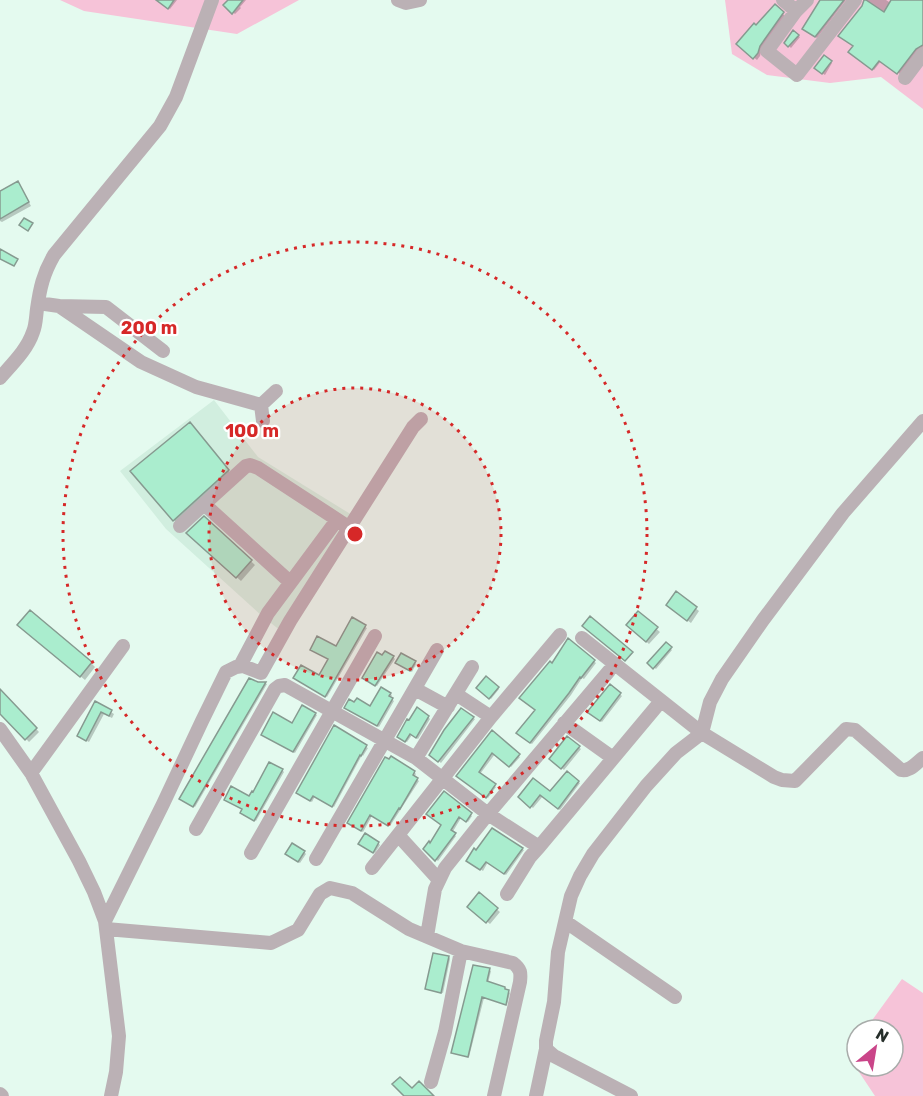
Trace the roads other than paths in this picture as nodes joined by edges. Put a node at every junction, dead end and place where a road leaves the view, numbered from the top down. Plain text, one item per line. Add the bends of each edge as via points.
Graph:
1 (212, 0) edge
2 (398, 0) edge
3 (420, 0) edge
4 (783, 0) edge
5 (807, 0) edge
6 (855, 0) edge
7 (796, 11) junction
8 (923, 54) edge
9 (905, 78) dead end
10 (38, 303) junction
11 (59, 306) junction
12 (163, 351) dead end
13 (0, 378) edge
14 (276, 391) dead end
15 (261, 405) junction
16 (421, 419) dead end
17 (923, 421) edge
18 (263, 422) dead end
19 (204, 504) junction
20 (338, 520) junction
21 (180, 526) dead end
22 (350, 528) junction
23 (290, 582) junction
24 (560, 635) dead end
25 (375, 636) dead end
26 (582, 638) dead end
27 (123, 646) dead end
28 (437, 650) dead end
29 (240, 666) junction
30 (472, 667) dead end
31 (609, 670) dead end
32 (415, 689) junction
33 (456, 694) junction
34 (448, 707) junction
35 (656, 707) dead end
36 (332, 711) junction
37 (490, 717) junction
38 (564, 723) junction
39 (0, 729) edge
40 (702, 733) junction
41 (385, 741) junction
42 (416, 758) junction
43 (613, 758) junction
44 (923, 758) edge
45 (31, 773) junction
46 (442, 778) junction
47 (488, 814) junction
48 (196, 829) dead end
49 (398, 835) junction
50 (539, 847) junction
51 (251, 853) dead end
52 (316, 859) dead end
53 (372, 868) dead end
54 (439, 880) junction
55 (507, 894) dead end
56 (566, 922) junction
57 (106, 925) junction
58 (427, 936) junction
59 (461, 951) junction
60 (675, 997) dead end
61 (546, 1049) junction
62 (431, 1082) dead end
63 (111, 1096) edge
64 (494, 1096) edge
65 (536, 1096) edge
66 (631, 1096) edge

1 - 10 street via 169,111 54,255 41,282
2 - 3 street
4 - 7 street
5 - 7 street
6 - 7 street via 797,75 766,51
8 - 9 street
10 - 11 street
10 - 13 street via 31,338
11 - 12 street via 106,307
11 - 15 street via 141,362 196,387
14 - 15 street
15 - 18 street
16 - 22 street
17 - 40 street via 843,513 763,620 718,687
19 - 20 street via 250,465
19 - 21 street
19 - 23 street
20 - 22 street
20 - 23 street
22 - 29 street via 261,673
23 - 29 street via 268,613
24 - 37 street
25 - 36 street
26 - 40 street
27 - 45 street
28 - 32 street
29 - 57 street via 226,672
30 - 33 street
31 - 38 street
32 - 34 street
32 - 41 street
33 - 34 street
33 - 37 street
34 - 42 street
35 - 43 street
36 - 41 street
36 - 48 street via 285,685 275,689
36 - 51 street
37 - 46 street
38 - 43 street
38 - 47 street
39 - 45 street
40 - 44 street via 782,780 795,781 846,729 855,730 901,770 910,769
40 - 56 street via 676,753 646,786 593,854 571,896
41 - 42 street
41 - 52 street
42 - 46 street
43 - 50 street
45 - 57 street via 79,861
46 - 47 street
46 - 49 street
47 - 50 street
47 - 54 street
49 - 53 street
49 - 54 street
50 - 55 street
54 - 58 street
56 - 60 street
56 - 61 street via 558,952
57 - 58 street via 271,943 298,930 320,894 330,888 352,893
57 - 63 street via 118,1036
58 - 59 street
59 - 62 street
59 - 64 street via 513,963 521,973
61 - 65 street
61 - 66 street

